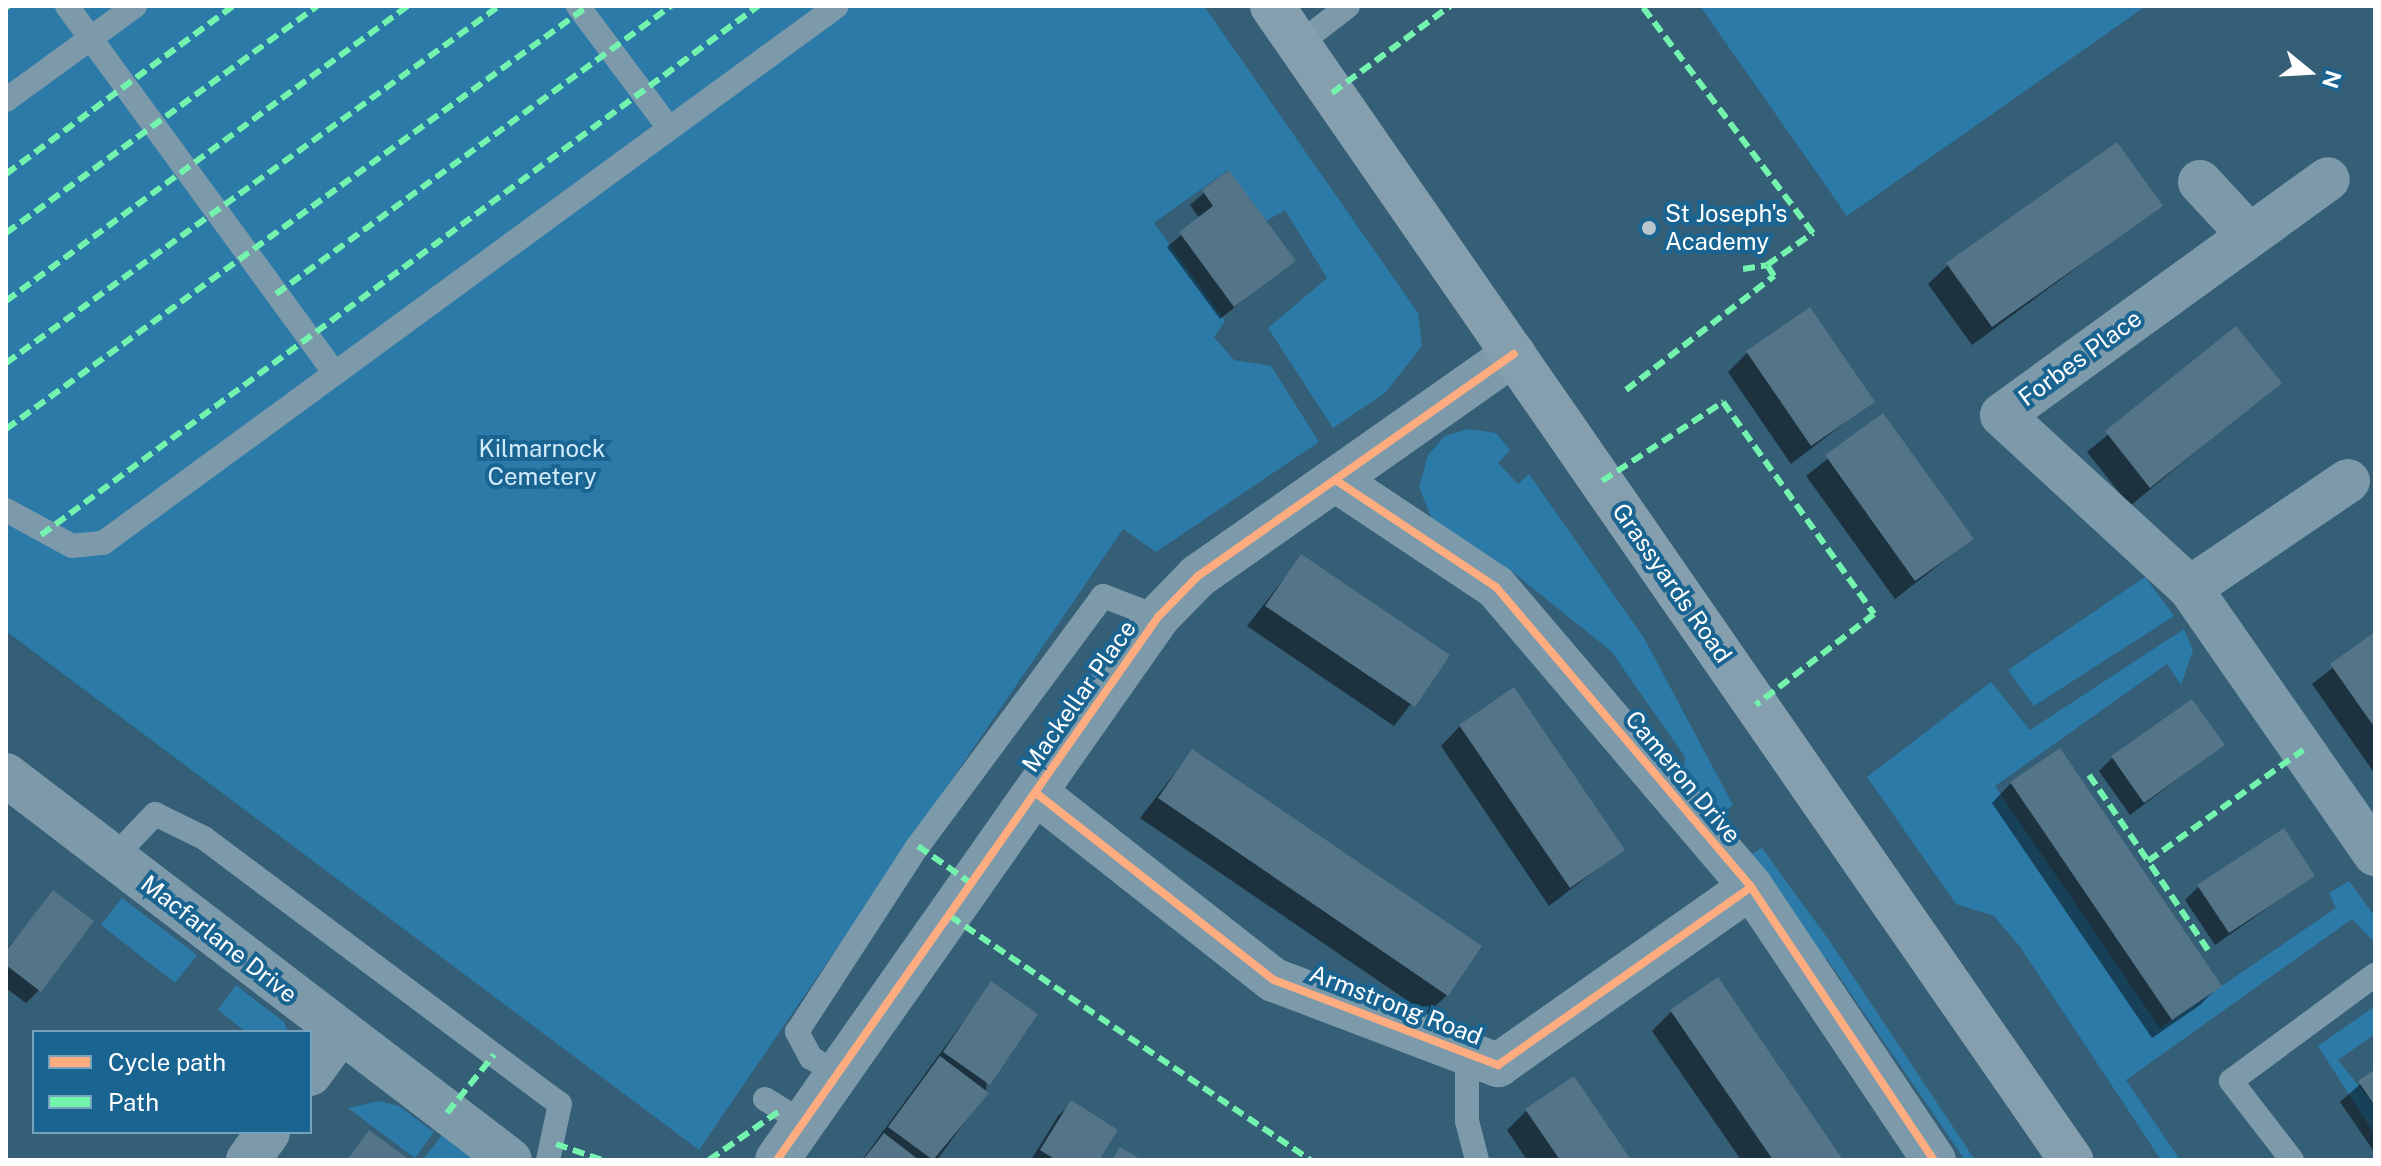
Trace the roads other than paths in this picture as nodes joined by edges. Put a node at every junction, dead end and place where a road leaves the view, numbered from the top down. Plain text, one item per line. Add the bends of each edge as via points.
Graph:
1 (67, 6) edge
2 (135, 6) edge
3 (578, 6) edge
4 (837, 6) edge
5 (1272, 6) edge
6 (1348, 6) edge
7 (90, 38) junction
8 (1299, 44) junction
9 (6, 100) edge
10 (669, 128) junction
11 (2328, 179) dead end
12 (2200, 182) dead end
13 (2249, 235) junction
14 (1514, 354) junction
15 (334, 372) junction
16 (1337, 481) junction
17 (2348, 481) dead end
18 (6, 510) edge
19 (2190, 588) junction
20 (1158, 617) junction
21 (1036, 793) junction
22 (13, 797) edge
23 (2375, 854) edge
24 (113, 858) junction
25 (1751, 887) junction
26 (2375, 975) edge
27 (340, 1033) junction
28 (1467, 1053) junction
29 (312, 1071) edge
30 (838, 1074) junction
31 (765, 1099) dead end
32 (804, 1123) junction
33 (267, 1134) edge
34 (248, 1160) edge
35 (510, 1160) edge
36 (548, 1160) edge
37 (777, 1160) edge
38 (1477, 1160) edge
39 (1934, 1160) edge
40 (2071, 1160) edge
41 (2292, 1160) edge

1 - 7 lane
2 - 7 lane
3 - 10 lane
4 - 10 lane
5 - 8 main road, Grassyards Road
6 - 8 lane
7 - 9 lane
7 - 15 lane
8 - 14 main road, Grassyards Road
10 - 15 lane
11 - 13 street, Forbes Place
12 - 13 street
13 - 19 street, Forbes Place via 2002,415
14 - 16 street, Mackellar Place
14 - 40 main road, Grassyards Road
15 - 18 lane via 103,543 72,546
16 - 20 street, Mackellar Place via 1198,576
16 - 25 street, Cameron Drive via 1496,587
17 - 19 street
19 - 23 street, Forbes Place
20 - 21 street, Mackellar Place
20 - 30 lane via 1103,596 918,846 797,1032 811,1058
21 - 28 street, Armstrong Road via 1274,980
21 - 30 street, Mackellar Place
22 - 24 street, Macfarlane Drive
24 - 27 street, Macfarlane Drive
24 - 36 lane via 155,814 204,838 560,1104
25 - 28 street, Armstrong Road via 1498,1065
25 - 39 street, Cameron Drive
26 - 41 lane via 2231,1081
27 - 29 street
27 - 35 street, Macfarlane Drive
28 - 38 lane via 1467,1121
30 - 32 street, Mackellar Place
31 - 32 lane
32 - 37 street, Mackellar Place
33 - 34 street

